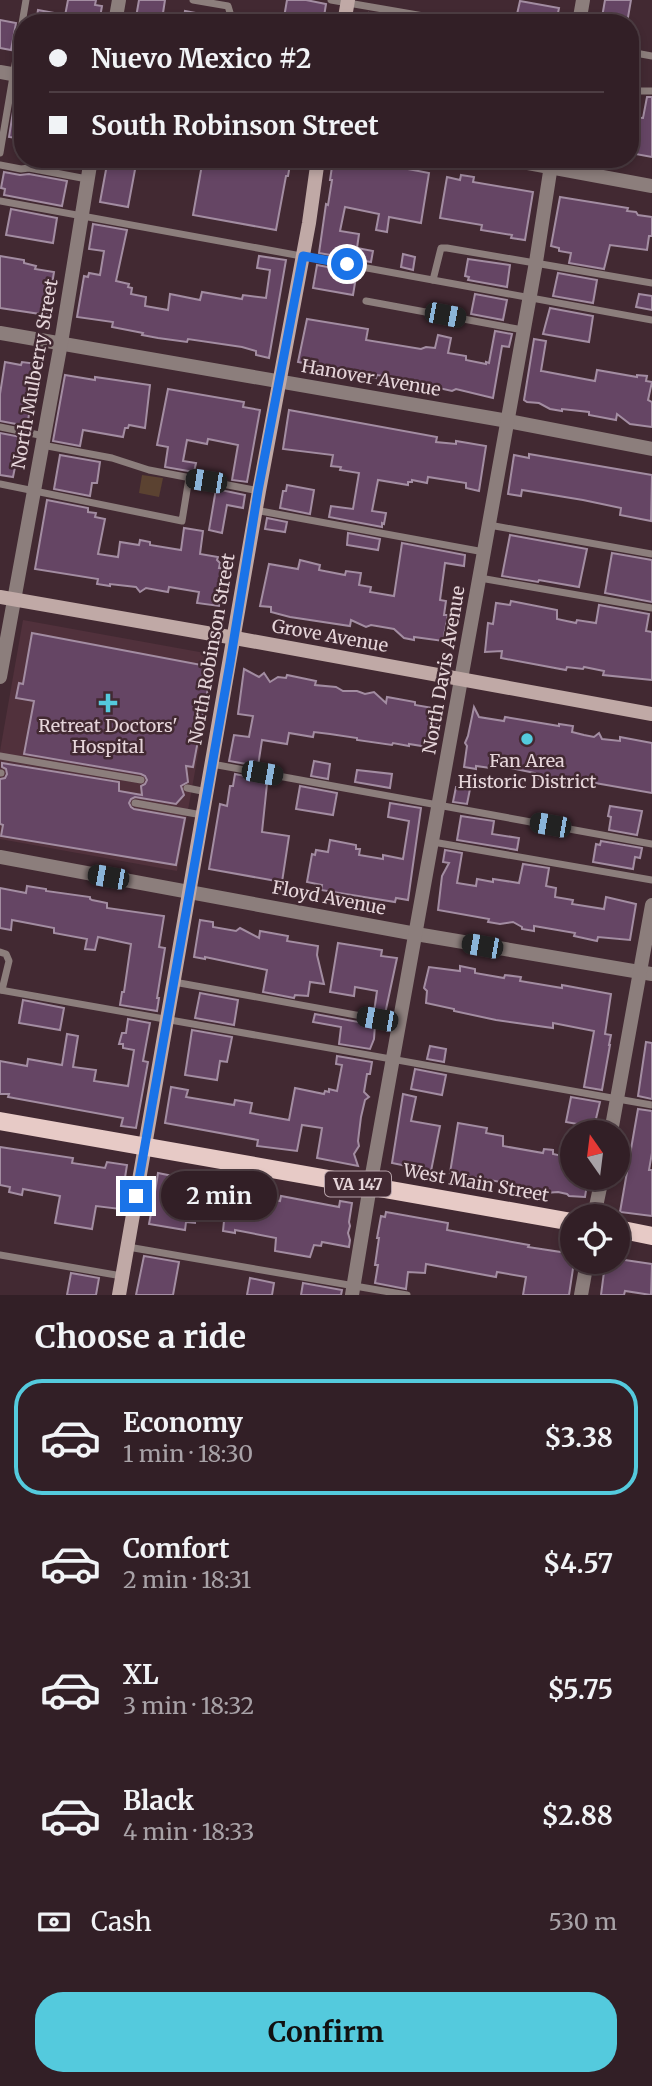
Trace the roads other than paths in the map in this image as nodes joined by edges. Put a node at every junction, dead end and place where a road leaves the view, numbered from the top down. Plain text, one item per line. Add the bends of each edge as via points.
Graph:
1 (193, 0) edge
2 (331, 0) edge
3 (348, 1) edge
4 (230, 14) edge
5 (417, 14) edge
6 (12, 74) edge
7 (0, 153) edge
8 (29, 168) edge
9 (90, 168) edge
10 (317, 168) edge
11 (550, 168) edge
12 (573, 168) edge
13 (88, 179) junction
14 (652, 186) edge
15 (0, 201) edge
16 (81, 216) junction
17 (303, 256) junction
18 (536, 262) junction
19 (433, 280) junction
20 (652, 283) edge
21 (530, 297) junction
22 (366, 301) dead end
23 (652, 320) edge
24 (524, 330) junction
25 (0, 333) edge
26 (61, 343) junction
27 (278, 381) junction
28 (508, 421) junction
29 (0, 428) edge
30 (43, 441) junction
31 (652, 449) edge
32 (189, 478) junction
33 (0, 484) edge
34 (34, 491) junction
35 (258, 491) junction
36 (255, 510) junction
37 (489, 525) junction
38 (484, 552) junction
39 (652, 554) edge
40 (480, 578) junction
41 (7, 599) edge
42 (652, 608) edge
43 (234, 638) junction
44 (0, 677) edge
45 (462, 680) junction
46 (652, 713) edge
47 (0, 756) edge
48 (212, 764) junction
49 (141, 780) dead end
50 (187, 788) dead end
51 (207, 792) junction
52 (135, 803) dead end
53 (439, 805) junction
54 (203, 815) junction
55 (433, 842) junction
56 (652, 844) edge
57 (0, 858) edge
58 (652, 880) edge
59 (189, 891) junction
60 (652, 905) edge
61 (416, 934) junction
62 (0, 952) edge
63 (646, 973) edge
64 (173, 981) junction
65 (1, 990) edge
66 (166, 1019) junction
67 (401, 1023) junction
68 (394, 1059) junction
69 (618, 1098) junction
70 (652, 1105) edge
71 (613, 1120) edge
72 (0, 1121) edge
73 (144, 1145) junction
74 (370, 1186) junction
75 (560, 1220) edge
76 (630, 1232) edge
77 (652, 1236) edge
78 (127, 1247) junction
79 (0, 1255) edge
80 (585, 1274) edge
81 (122, 1276) junction
82 (353, 1290) edge
83 (119, 1295) edge
84 (407, 1295) edge
85 (581, 1295) edge

1 - 4 lane via 228,6
2 - 3 lane
3 - 5 lane
6 - 7 lane
8 - 13 lane
9 - 13 street, North Mulberry Street
10 - 17 street, North Robinson Street
11 - 18 street, North Davis Avenue
12 - 14 street
13 - 16 street, North Mulberry Street
15 - 16 lane
16 - 17 lane
16 - 26 street, North Mulberry Street
17 - 19 lane
17 - 27 street, North Robinson Street
18 - 19 lane via 441,248
18 - 20 lane
18 - 21 street, North Davis Avenue
19 - 21 lane
21 - 23 lane
21 - 24 street, North Davis Avenue
22 - 24 lane
24 - 28 street, North Davis Avenue
25 - 26 street, Hanover Avenue
26 - 27 street, Hanover Avenue
26 - 30 street, North Mulberry Street
27 - 28 street, Hanover Avenue
27 - 35 street, North Robinson Street
28 - 31 street, Hanover Avenue
28 - 37 street, North Davis Avenue
29 - 30 lane
30 - 32 lane
30 - 34 street, North Mulberry Street
32 - 34 lane via 182,521
32 - 35 lane
33 - 34 lane
34 - 41 street, North Mulberry Street
35 - 36 street, North Robinson Street
36 - 38 lane
36 - 43 street, North Robinson Street
37 - 38 street, North Davis Avenue
37 - 39 lane
38 - 40 street, North Davis Avenue
40 - 42 lane
40 - 45 street, North Davis Avenue
41 - 43 street, Grove Avenue
41 - 44 street, North Mulberry Street
43 - 45 street, Grove Avenue
43 - 48 street, North Robinson Street
45 - 46 street, Grove Avenue
45 - 53 street, North Davis Avenue
47 - 49 lane
48 - 51 street, North Robinson Street
48 - 53 lane
50 - 51 lane
51 - 54 street, North Robinson Street
52 - 54 lane
53 - 55 street, North Davis Avenue
53 - 56 lane
54 - 59 street, North Robinson Street
55 - 58 lane
55 - 61 street, North Davis Avenue
57 - 59 street, Floyd Avenue
59 - 61 street, Floyd Avenue
59 - 64 street, North Robinson Street
60 - 63 street
61 - 63 street, Floyd Avenue
61 - 67 street, North Davis Avenue
62 - 65 lane via 9,961
63 - 69 street
64 - 66 street, North Robinson Street
64 - 67 lane
65 - 66 lane
66 - 68 lane
66 - 73 street, North Robinson Street
67 - 68 street, North Davis Avenue
68 - 69 lane
68 - 74 street, North Davis Avenue
69 - 70 lane
69 - 71 street
72 - 73 main road, West Main Street / VA 147
73 - 74 main road, West Main Street / VA 147
73 - 78 street, North Robinson Street
74 - 75 main road, West Main Street / VA 147
74 - 82 street, North Davis Avenue
76 - 77 main road
78 - 81 street, North Robinson Street
78 - 82 lane
79 - 81 lane
80 - 85 street
81 - 83 street, North Robinson Street
82 - 84 lane

